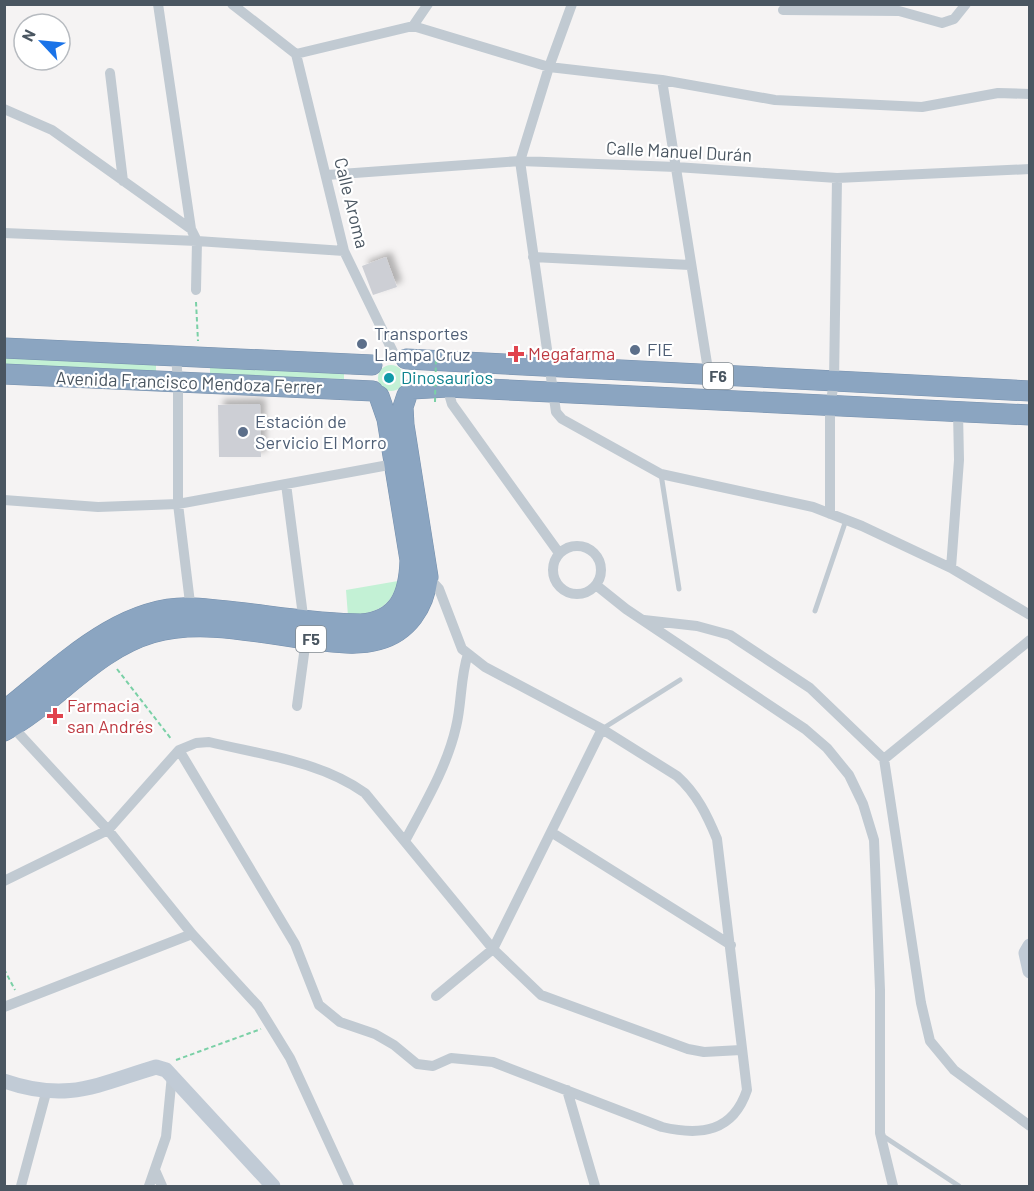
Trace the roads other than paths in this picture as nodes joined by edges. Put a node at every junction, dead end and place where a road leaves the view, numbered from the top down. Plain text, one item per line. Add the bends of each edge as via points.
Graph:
1 (158, 4) edge
2 (232, 4) edge
3 (428, 4) edge
4 (572, 4) edge
5 (966, 4) edge
6 (783, 10) dead end
7 (412, 26) junction
8 (296, 54) junction
9 (549, 67) junction
10 (110, 73) dead end
11 (662, 80) junction
12 (1029, 94) edge
13 (4, 109) edge
14 (520, 161) junction
15 (676, 167) junction
16 (1029, 169) edge
17 (327, 175) junction
18 (837, 178) junction
19 (123, 181) junction
20 (190, 229) junction
21 (4, 233) edge
22 (197, 241) junction
23 (344, 251) junction
24 (533, 257) junction
25 (690, 265) junction
26 (196, 290) road end
27 (4, 348) edge
28 (176, 355) junction
29 (400, 356) junction
30 (372, 365) junction
31 (548, 367) junction
32 (4, 375) edge
33 (709, 376) junction
34 (834, 381) junction
35 (178, 383) junction
36 (1029, 391) edge
37 (410, 392) junction
38 (552, 392) junction
39 (376, 394) junction
40 (441, 394) junction
41 (830, 407) junction
42 (958, 412) junction
43 (1029, 416) edge
44 (394, 464) junction
45 (661, 474) junction
46 (286, 484) junction
47 (4, 500) edge
48 (178, 504) junction
49 (830, 514) junction
50 (846, 520) junction
51 (559, 553) junction
52 (422, 565) junction
53 (951, 568) junction
54 (596, 585) junction
55 (679, 589) dead end
56 (815, 611) dead end
57 (1029, 615) edge
58 (191, 617) junction
59 (641, 619) junction
60 (305, 629) junction
61 (1029, 640) edge
62 (468, 654) junction
63 (680, 680) dead end
64 (297, 706) dead end
65 (6, 721) edge
66 (603, 729) junction
67 (179, 750) junction
68 (884, 759) junction
69 (108, 830) junction
70 (551, 832) junction
71 (405, 840) junction
72 (4, 880) edge
73 (192, 934) junction
74 (731, 945) junction
75 (1029, 946) edge
76 (493, 949) junction
77 (1029, 971) edge
78 (436, 996) dead end
79 (4, 1007) edge
80 (741, 1050) junction
81 (172, 1075) junction
82 (4, 1081) edge
83 (567, 1090) junction
84 (46, 1093) junction
85 (1029, 1126) edge
86 (879, 1133) junction
87 (155, 1170) junction
88 (21, 1186) edge
89 (149, 1186) edge
90 (162, 1186) edge
91 (273, 1186) edge
92 (349, 1186) edge
93 (595, 1186) edge
94 (893, 1186) edge
95 (959, 1186) edge

1 - 20 street
2 - 8 street
3 - 7 street
4 - 9 street
5 - 6 street via 954,19 942,22 899,11
7 - 8 street
7 - 9 street
8 - 17 street, Calle Aroma
9 - 11 street
9 - 14 street
10 - 19 street
11 - 12 street via 775,99 883,106 922,107 998,93
11 - 15 street
13 - 19 street via 52,130
14 - 15 street, Calle Manuel Durán
14 - 17 street, Calle Manuel Durán
14 - 24 street
15 - 18 street, Calle Manuel Durán
15 - 25 street
16 - 18 street, Calle Manuel Durán
17 - 23 street, Calle Aroma
18 - 34 street
19 - 20 street
20 - 22 street
21 - 22 street
22 - 23 street
22 - 26 street
23 - 29 street, Calle Aroma
24 - 25 street
24 - 31 street
25 - 33 street
27 - 28 highway, Avenida Francisco Mendoza Ferrer
28 - 30 highway, Avenida Francisco Mendoza Ferrer
28 - 35 street
29 - 30 highway via 381,357
29 - 31 highway, F6
29 - 37 highway, F5 via 414,369
30 - 39 highway, F5 via 369,378
31 - 33 highway, F6
31 - 38 street
32 - 35 highway, Avenida Francisco Mendoza Ferrer
33 - 34 highway, F6
34 - 36 highway, F6
34 - 41 street
35 - 39 highway, Avenida Francisco Mendoza Ferrer
35 - 48 street
37 - 39 highway via 393,401
37 - 40 highway, F6
37 - 52 highway, F5 via 403,407 404,425
38 - 40 highway, F6
38 - 41 highway, F6
38 - 45 street via 555,412 562,419
39 - 44 highway, F5 via 387,419
40 - 51 street
41 - 42 highway, F6
41 - 49 street
42 - 43 highway, F6
42 - 53 street via 959,460
44 - 46 street
44 - 52 highway, F5
45 - 49 street
45 - 55 lane
46 - 48 street
46 - 60 street
47 - 48 street via 99,507
48 - 58 street
49 - 50 street
50 - 53 street
50 - 56 lane
51 - 54 street via 582,546 596,554 602,570
51 - 54 street via 553,575 561,589 575,595
52 - 60 highway, F5 via 410,575 395,610 382,621
52 - 62 street via 440,589 462,650
53 - 57 street
54 - 59 street
58 - 60 highway, F5
58 - 65 highway, F5 via 131,640
58 - 65 highway, F5 via 147,615 112,630
59 - 68 street via 697,626 730,635 810,688
59 - 86 street via 820,741 849,775 863,804 874,840 880,990
60 - 64 street
61 - 68 street
62 - 66 street via 528,691
62 - 71 street via 457,726
63 - 66 lane
65 - 69 street
66 - 70 street
66 - 74 street via 677,776 707,813 717,839
67 - 69 street
67 - 71 street via 209,742 332,772 365,794
67 - 83 street via 295,944 319,1005 340,1022 394,1045 417,1064 433,1066 451,1058 473,1058
68 - 85 street via 930,1041 954,1070
69 - 72 street
69 - 73 street
70 - 74 street
70 - 76 street
71 - 76 street
73 - 79 street
73 - 92 street via 258,1006 290,1058
74 - 80 street
75 - 77 street
76 - 78 street
76 - 80 street via 541,995 688,1049
80 - 83 street via 747,1090 742,1104 728,1122 706,1130 682,1131 662,1126
81 - 84 street via 156,1067 71,1092
81 - 87 street via 166,1137
81 - 91 street
82 - 84 street
83 - 93 street
84 - 88 street
86 - 94 street
86 - 95 lane
87 - 89 street
87 - 90 street

